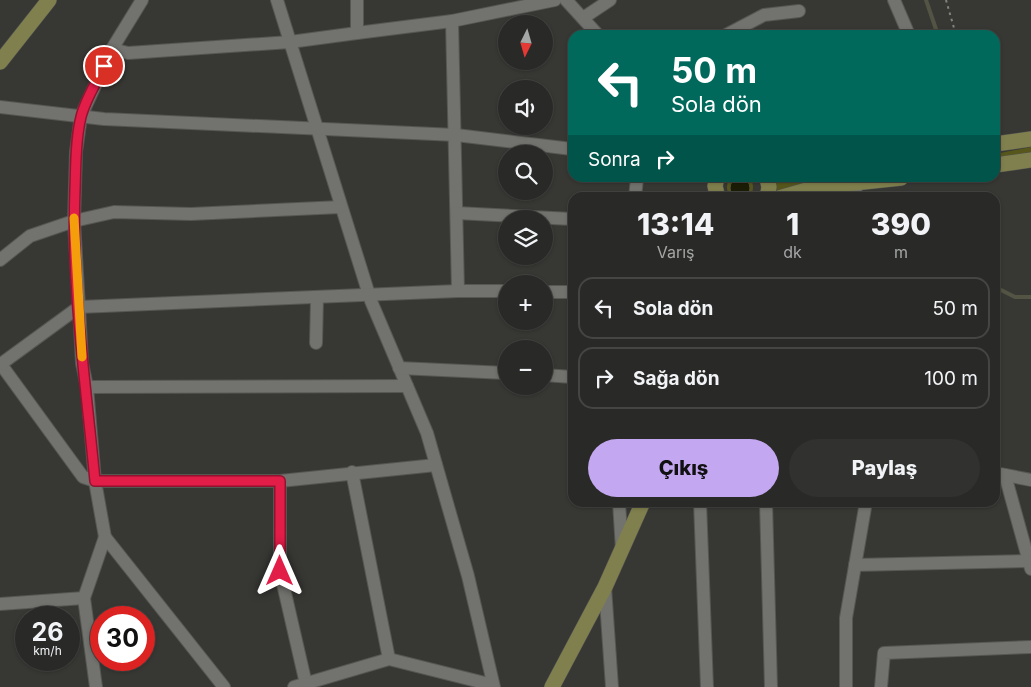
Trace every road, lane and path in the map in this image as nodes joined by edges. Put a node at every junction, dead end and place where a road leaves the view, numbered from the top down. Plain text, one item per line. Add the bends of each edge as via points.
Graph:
1 (49, 0) edge
2 (142, 0) edge
3 (277, 0) edge
4 (357, 0) edge
5 (556, 0) edge
6 (566, 0) edge
7 (610, 0) edge
8 (894, 0) edge
9 (946, 0) edge
10 (799, 11) dead end
11 (583, 18) junction
12 (452, 21) junction
13 (594, 30) edge
14 (736, 30) edge
15 (907, 30) edge
16 (955, 30) edge
17 (357, 33) junction
18 (290, 42) junction
19 (112, 49) junction
20 (0, 62) edge
21 (0, 106) edge
22 (81, 116) junction
23 (316, 129) junction
24 (456, 136) junction
25 (1031, 139) edge
26 (1000, 143) edge
27 (568, 149) edge
28 (1031, 160) edge
29 (1000, 165) edge
30 (886, 182) edge
31 (856, 190) edge
32 (800, 192) edge
33 (341, 207) junction
34 (456, 213) junction
35 (568, 219) edge
36 (74, 221) junction
37 (0, 260) edge
38 (458, 291) junction
39 (498, 292) edge
40 (553, 292) edge
41 (568, 292) edge
42 (369, 296) junction
43 (317, 298) junction
44 (78, 307) junction
45 (316, 343) dead end
46 (0, 364) edge
47 (399, 368) junction
48 (498, 373) edge
49 (553, 376) edge
50 (568, 377) edge
51 (407, 386) junction
52 (87, 387) junction
53 (436, 466) junction
54 (352, 472) junction
55 (1000, 474) edge
56 (1031, 480) edge
57 (95, 481) junction
58 (280, 481) junction
59 (619, 507) edge
60 (641, 507) edge
61 (700, 507) edge
62 (766, 507) edge
63 (865, 507) edge
64 (105, 537) junction
65 (622, 550) junction
66 (855, 565) junction
67 (1030, 565) edge
68 (606, 586) junction
69 (84, 598) junction
70 (0, 604) edge
71 (1031, 647) edge
72 (389, 659) junction
73 (300, 685) edge
74 (493, 686) edge
75 (96, 687) edge
76 (224, 687) edge
77 (552, 687) edge
78 (612, 687) edge
79 (707, 687) edge
80 (771, 687) edge
81 (846, 687) edge
82 (881, 687) edge

1 - 20 main road
2 - 19 street
3 - 18 street
4 - 17 street
5 - 12 street
6 - 11 street
7 - 11 street
8 - 15 street
9 - 16 path
10 - 14 street via 764,15
11 - 13 street
12 - 17 street
12 - 24 street
17 - 18 street
18 - 19 street via 128,53
18 - 23 street
19 - 22 street
21 - 22 street
22 - 23 street
22 - 36 street via 76,152
23 - 24 street
23 - 33 street
24 - 27 street
24 - 34 street
25 - 26 main road
28 - 29 main road
30 - 31 main road
31 - 32 main road via 817,187
33 - 36 street via 191,214 114,212
33 - 42 street
34 - 35 street
34 - 38 street
36 - 37 street via 30,236
36 - 44 street
38 - 39 street
38 - 42 street
40 - 41 street
42 - 43 street
42 - 47 street
43 - 44 street
43 - 45 street
44 - 46 street
44 - 52 street
46 - 57 street via 83,477
47 - 48 street
47 - 51 street
49 - 50 street
51 - 52 street
51 - 53 street via 427,433
52 - 57 street
53 - 54 street
53 - 74 street via 468,576
54 - 58 street
54 - 72 street
55 - 56 street
55 - 67 street
57 - 58 street
57 - 64 street
58 - 73 street via 280,571
59 - 65 street
60 - 65 main road
61 - 79 street
62 - 80 street
63 - 66 street
64 - 69 street
64 - 76 street
65 - 68 main road
66 - 67 street
66 - 81 street via 846,618
68 - 77 main road
68 - 78 street
69 - 70 street
69 - 75 street
71 - 82 street via 884,653
72 - 73 street
72 - 74 street

